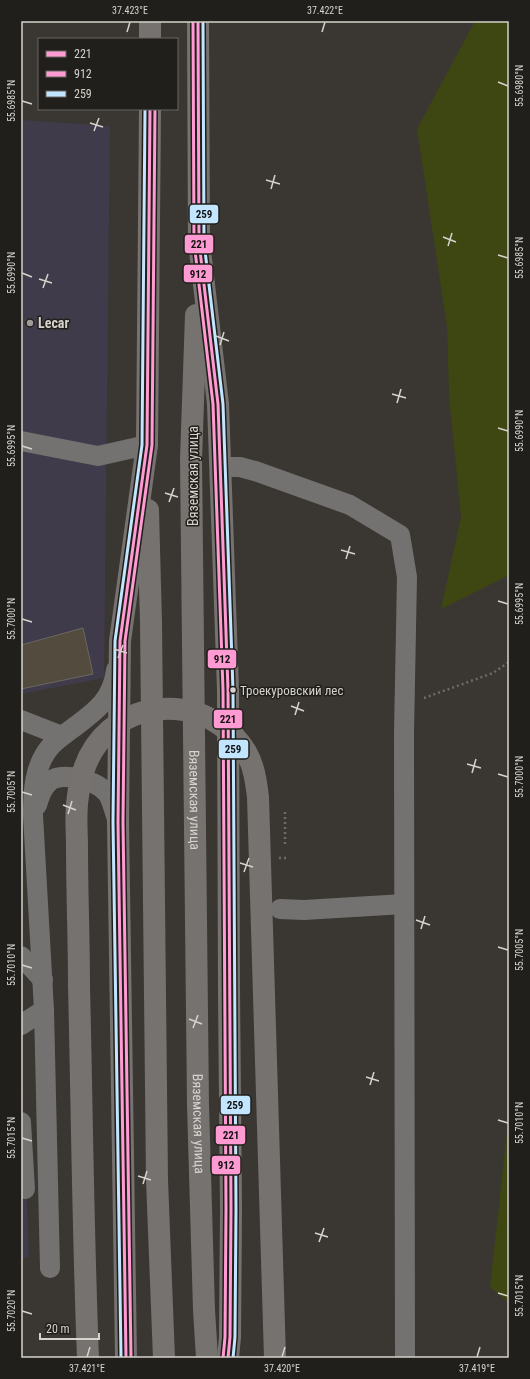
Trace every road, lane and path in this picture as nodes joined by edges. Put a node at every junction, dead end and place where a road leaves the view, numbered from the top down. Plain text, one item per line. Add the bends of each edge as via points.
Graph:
1 (150, 21) edge
2 (198, 21) edge
3 (150, 38) edge
4 (150, 110) edge
5 (199, 242) junction
6 (21, 441) edge
7 (146, 445) junction
8 (220, 467) junction
9 (120, 641) junction
10 (509, 662) edge
11 (404, 705) junction
12 (21, 720) edge
13 (62, 736) junction
14 (285, 812) dead end
15 (33, 815) junction
16 (118, 822) junction
17 (286, 845) dead end
18 (404, 904) junction
19 (280, 909) dead end
20 (21, 956) edge
21 (43, 980) junction
22 (44, 1010) junction
23 (21, 1025) edge
24 (21, 1122) edge
25 (25, 1189) dead end
26 (50, 1268) dead end
27 (88, 1358) edge
28 (126, 1358) edge
29 (164, 1358) edge
30 (207, 1358) edge
31 (228, 1358) edge
32 (275, 1358) edge
33 (405, 1358) edge

1 - 3 main road
2 - 5 main road
4 - 7 main road
5 - 8 main road via 218,404
5 - 30 main road, Вяземская улица via 191,459 198,1105
6 - 7 lane via 98,456
7 - 9 main road
7 - 29 main road via 151,623 157,1180
8 - 11 lane via 255,470 350,505 400,535 407,577
8 - 31 main road via 228,690 231,1225
9 - 13 lane via 115,678 109,696 92,714
9 - 16 main road
10 - 11 path via 493,673
11 - 18 lane
12 - 13 lane
13 - 15 lane via 50,747 37,771 33,790
14 - 17 path
15 - 16 lane via 43,788 51,780 62,777 78,778 92,782 106,793
15 - 21 lane
16 - 28 main road
18 - 19 lane
18 - 33 lane
20 - 21 lane
21 - 22 lane
22 - 23 lane
22 - 26 lane
24 - 25 lane
27 - 32 main road via 77,799 90,754 110,729 137,714 168,708 198,713 225,729 241,746 256,781

